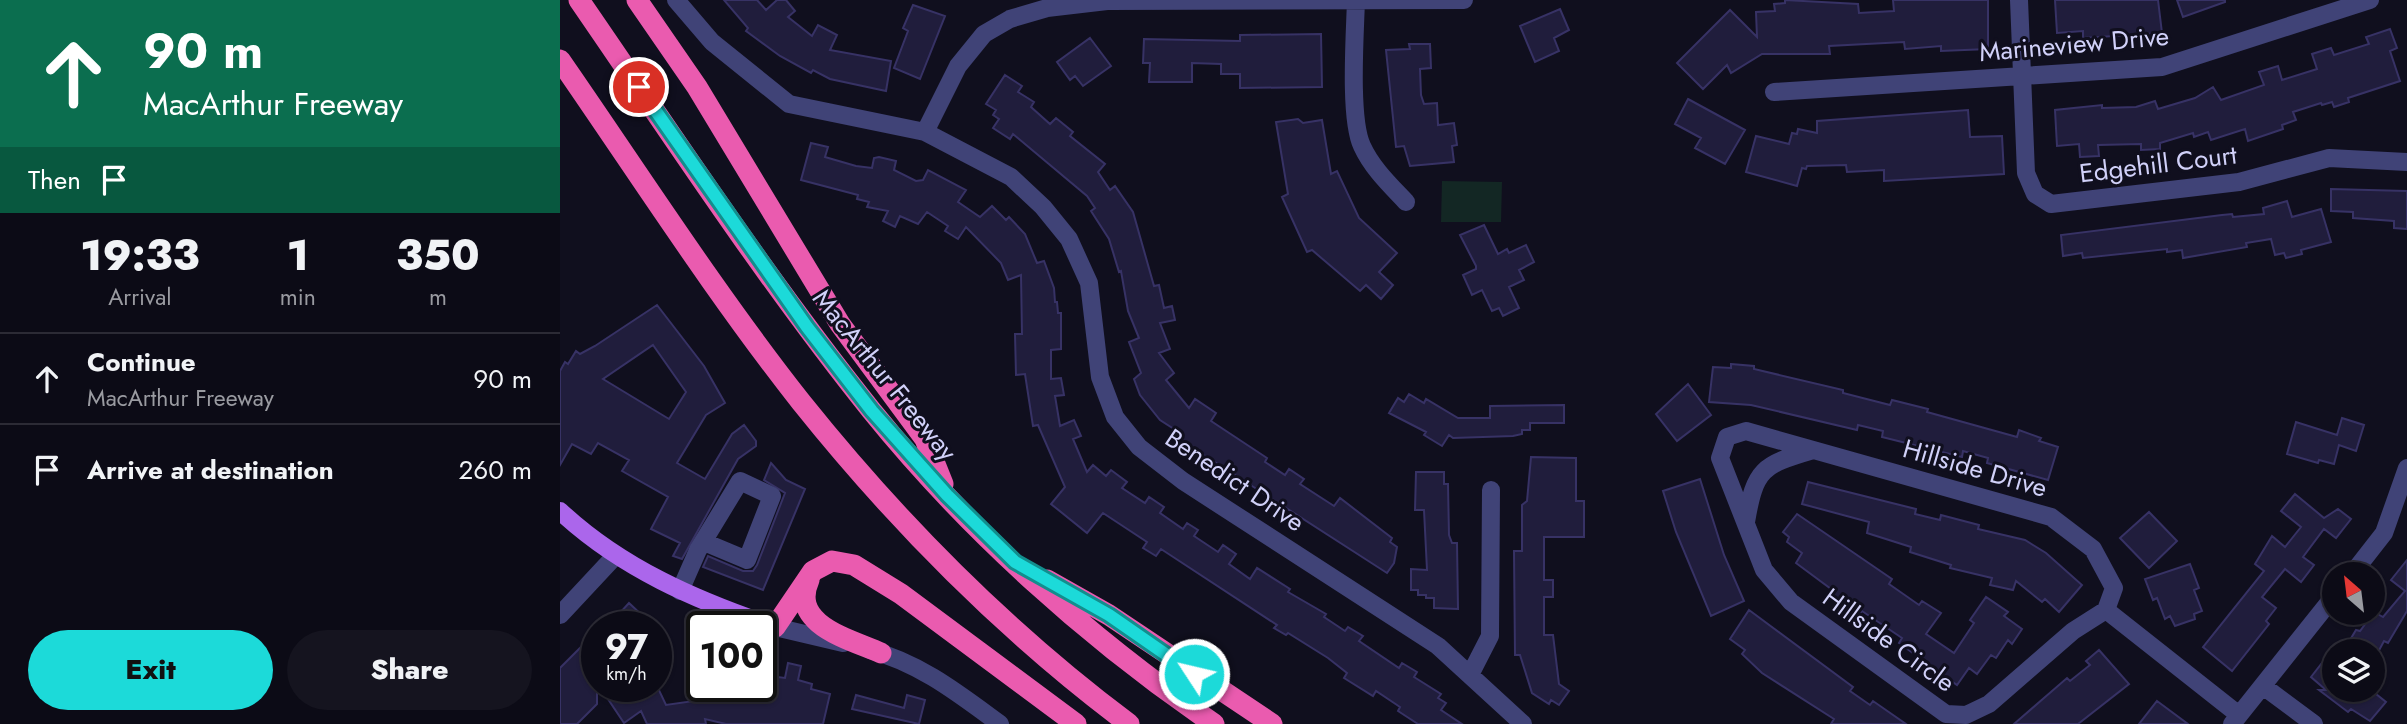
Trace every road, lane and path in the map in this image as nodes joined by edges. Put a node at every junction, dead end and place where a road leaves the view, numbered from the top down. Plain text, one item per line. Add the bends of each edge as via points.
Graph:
1 (579, 0) edge
2 (637, 0) edge
3 (676, 0) edge
4 (1464, 0) edge
5 (2019, 0) edge
6 (2370, 0) edge
7 (1356, 1) edge
8 (560, 60) edge
9 (2023, 76) junction
10 (1774, 92) dead end
11 (925, 132) junction
12 (2407, 162) edge
13 (1406, 202) dead end
14 (1727, 437) joint
15 (1813, 450) junction
16 (2407, 468) edge
17 (1491, 490) dead end
18 (947, 495) junction
19 (560, 511) edge
20 (1746, 522) junction
21 (704, 542) junction
22 (616, 555) junction
23 (1015, 562) junction
24 (2361, 562) edge
25 (813, 571) junction
26 (680, 590) junction
27 (2106, 610) junction
28 (734, 611) edge
29 (2322, 611) edge
30 (560, 615) edge
31 (777, 624) edge
32 (777, 627) edge
33 (881, 653) junction
34 (1471, 674) junction
35 (2263, 687) junction
36 (2235, 719) edge
37 (999, 724) edge
38 (1076, 724) edge
39 (1129, 724) edge
40 (1214, 724) edge
41 (1272, 724) edge
42 (1523, 724) edge
43 (2314, 724) edge

1 - 18 highway, MacArthur Freeway via 807,327 872,411
2 - 18 highway via 685,67 827,303 925,439
3 - 11 street, Benedict Drive via 712,42 789,104
4 - 7 street
5 - 9 street, Edgehill Court
6 - 9 street, Marineview Drive via 2162,67
7 - 11 street via 1107,1 1047,8 1010,19 984,34 958,66
7 - 13 street via 1356,106 1361,145
8 - 39 highway via 767,358 843,453 982,600
9 - 10 street, Marineview Drive
9 - 12 street, Edgehill Court via 2025,173 2035,194 2051,204 2239,182 2329,158
11 - 34 street, Benedict Drive via 1011,177 1069,239 1089,283 1100,377 1115,417 1139,447 1183,481 1438,646
14 - 15 street, Hillside Drive via 1746,431
14 - 20 street, Hillside Circle via 1720,458
15 - 20 street via 1772,462 1752,487
15 - 27 street, Hillside Drive via 2051,517 2093,549 2114,588
16 - 24 street via 2384,533
17 - 34 street via 1490,636
18 - 23 highway, MacArthur Freeway
19 - 22 main road
20 - 27 street, Hillside Circle via 1764,570 1791,602 1946,714 1966,715 1989,704 2073,631
21 - 21 street via 740,481 772,496 747,560
21 - 26 street
22 - 26 main road
22 - 30 street
23 - 40 highway, MacArthur Freeway via 1133,664
23 - 41 highway via 1109,615
25 - 31 highway
25 - 33 highway via 804,595 810,616 817,624
25 - 38 highway via 832,561 866,571
26 - 28 main road
27 - 36 street
29 - 35 street
32 - 33 street
33 - 37 street via 932,675
34 - 42 street, Benedict Drive
35 - 36 street
35 - 43 street

